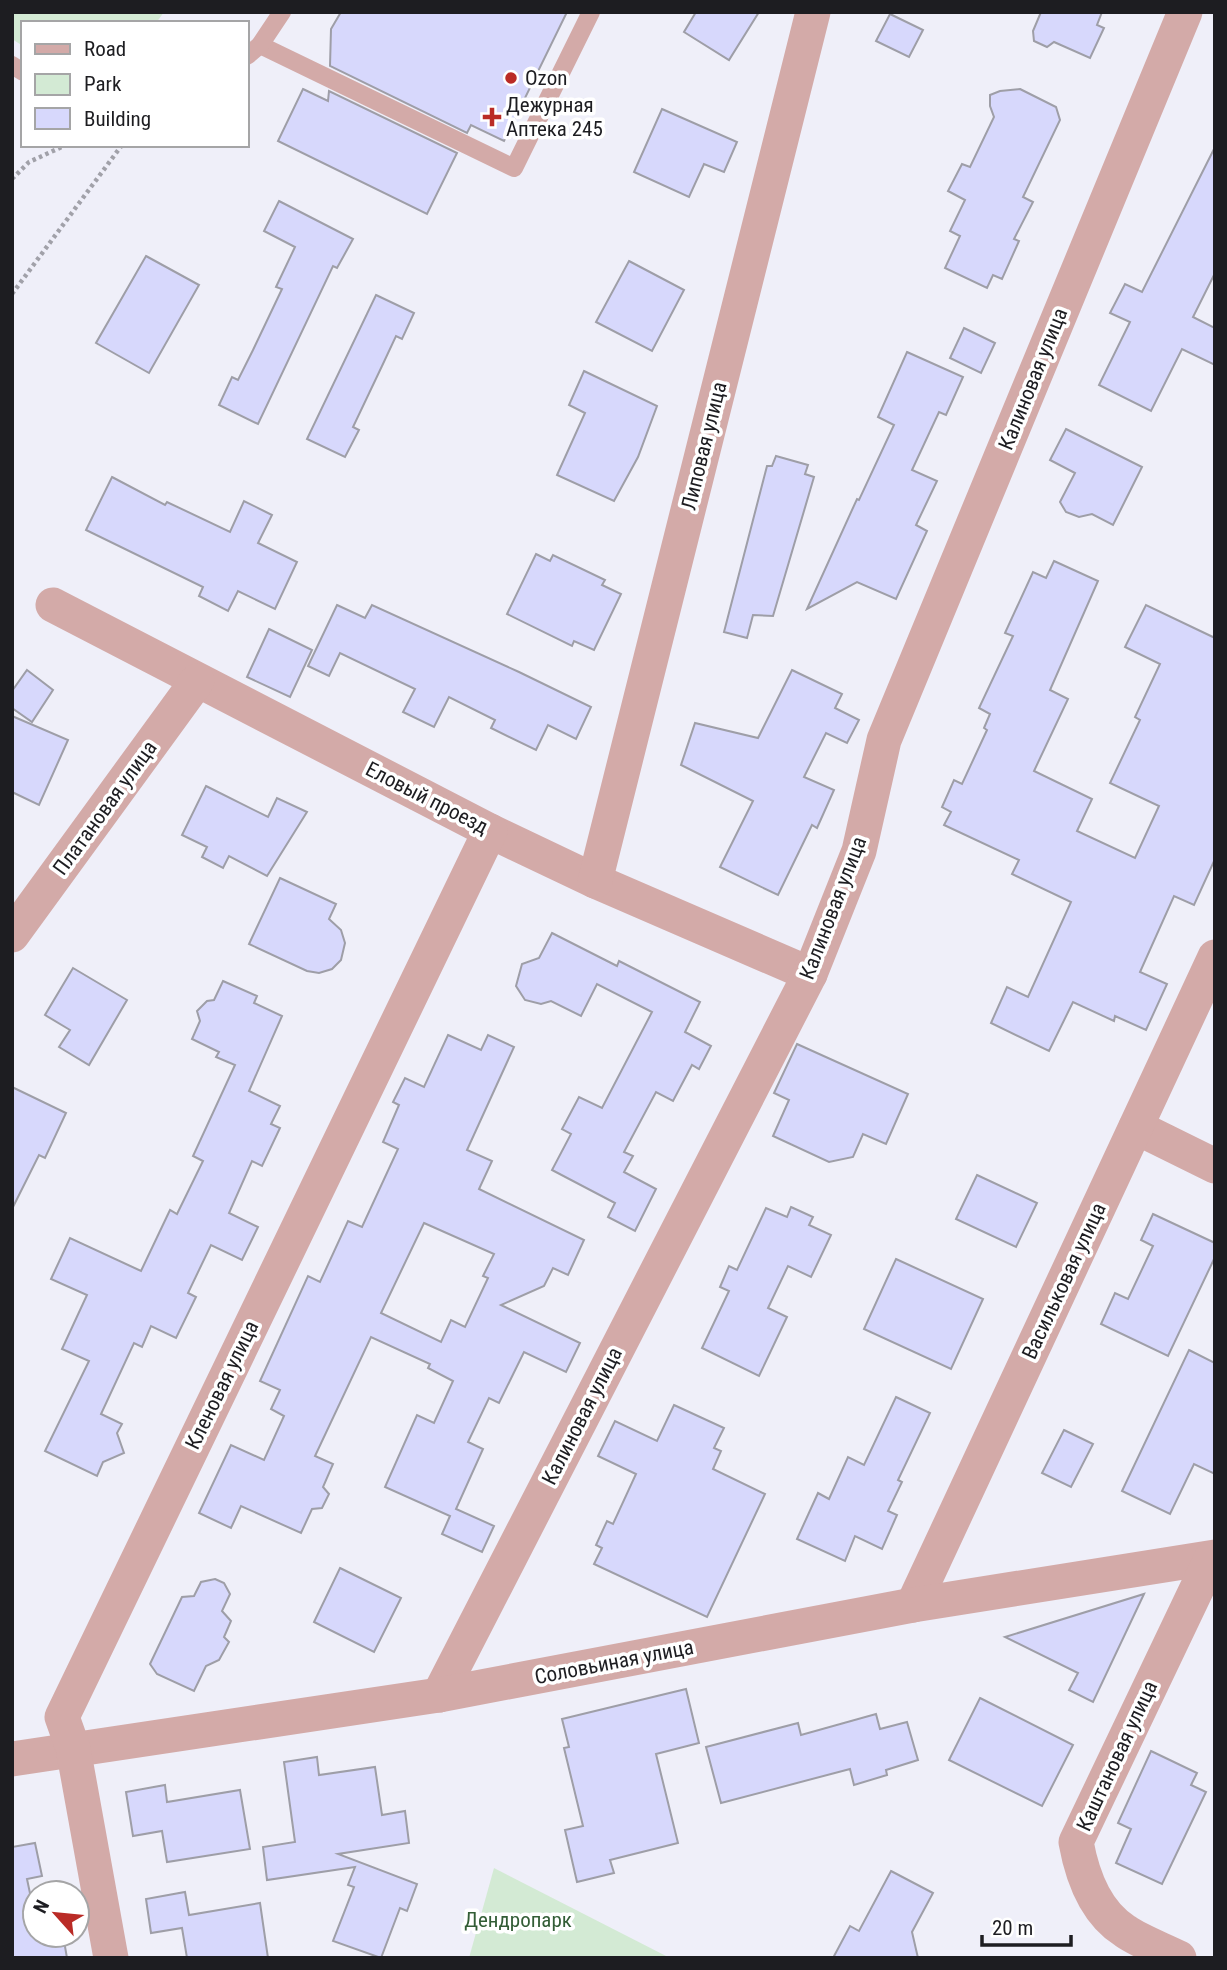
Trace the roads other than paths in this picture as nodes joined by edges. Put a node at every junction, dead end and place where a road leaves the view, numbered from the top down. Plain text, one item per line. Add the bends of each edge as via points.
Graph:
1 (282, 12) edge
2 (590, 12) edge
3 (813, 12) edge
4 (1185, 12) edge
5 (253, 51) edge
6 (53, 605) dead end
7 (197, 681) junction
8 (490, 831) junction
9 (595, 881) junction
10 (12, 935) edge
11 (1215, 957) edge
12 (810, 974) junction
13 (1136, 1127) junction
14 (1215, 1166) edge
15 (1213, 1558) edge
16 (913, 1605) junction
17 (439, 1695) junction
18 (73, 1748) junction
19 (12, 1759) edge
20 (111, 1958) edge
21 (1179, 1958) edge

1 - 5 lane
2 - 5 lane via 514,168
3 - 9 street, Липовая улица
4 - 12 street, Калиновая улица via 884,740 859,851
6 - 7 street, Еловый проезд
7 - 8 street, Еловый проезд
7 - 10 street, Платановая улица
8 - 9 street, Еловый проезд
8 - 18 street, Кленовая улица via 62,1717
9 - 12 street, Еловый проезд
11 - 13 street, Васильковая улица
12 - 17 street, Калиновая улица
13 - 14 street
13 - 16 street, Васильковая улица
15 - 16 street, Соловьиная улица
15 - 21 street, Каштановая улица via 1076,1842 1085,1878 1104,1912 1124,1931
16 - 17 street, Соловьиная улица
17 - 18 street, Соловьиная улица
18 - 19 street, Соловьиная улица
18 - 20 street, Кленовая улица

